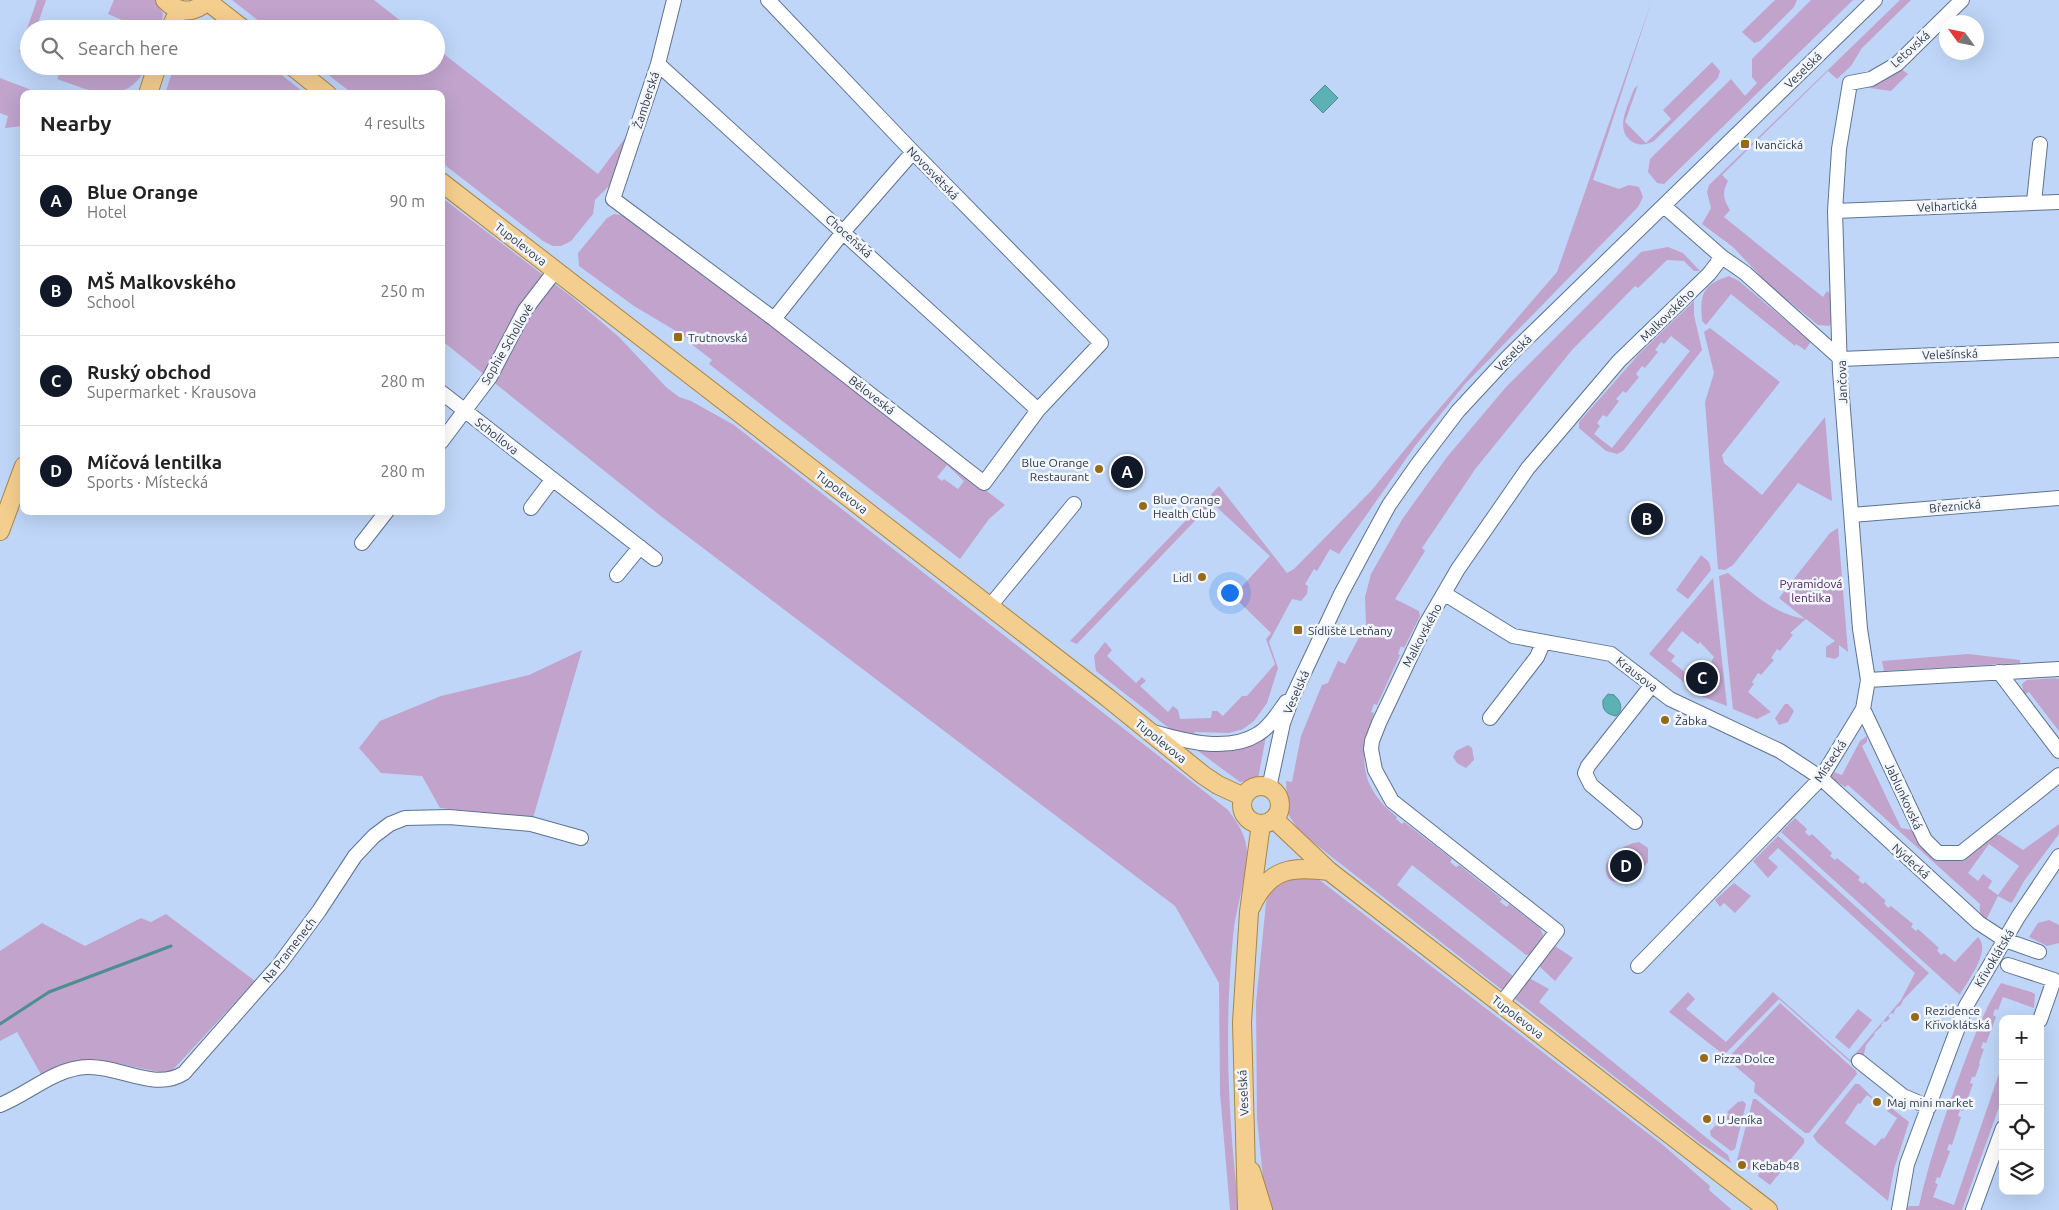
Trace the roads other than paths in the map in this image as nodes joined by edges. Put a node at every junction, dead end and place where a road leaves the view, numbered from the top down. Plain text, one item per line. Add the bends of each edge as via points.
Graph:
1 (674, 0) edge
2 (768, 0) edge
3 (1875, 0) edge
4 (1962, 0) edge
5 (208, 1) edge
6 (172, 5) edge
7 (171, 20) edge
8 (232, 20) edge
9 (658, 64) junction
10 (155, 75) edge
11 (303, 75) edge
12 (1850, 83) joint
13 (149, 90) edge
14 (322, 90) edge
15 (2040, 144) dead end
16 (913, 152) junction
17 (445, 185) edge
18 (613, 199) joint
19 (2034, 202) junction
20 (2059, 202) edge
21 (1664, 206) junction
22 (1835, 211) junction
23 (844, 231) junction
24 (1722, 257) junction
25 (555, 271) junction
26 (774, 318) junction
27 (1101, 343) joint
28 (2059, 350) edge
29 (1841, 359) junction
30 (445, 395) edge
31 (1038, 410) junction
32 (465, 411) junction
33 (445, 437) edge
34 (20, 477) edge
35 (552, 480) junction
36 (2059, 498) edge
37 (1074, 504) dead end
38 (531, 508) dead end
39 (384, 515) edge
40 (1852, 515) junction
41 (0, 531) edge
42 (362, 544) dead end
43 (640, 547) junction
44 (656, 559) dead end
45 (617, 575) dead end
46 (1445, 594) junction
47 (990, 606) junction
48 (1543, 643) junction
49 (2059, 669) edge
50 (2000, 672) junction
51 (1868, 680) junction
52 (1298, 685) junction
53 (1652, 685) junction
54 (1863, 709) junction
55 (1490, 718) dead end
56 (1148, 730) junction
57 (2059, 751) edge
58 (1203, 775) junction
59 (2059, 775) edge
60 (1821, 778) junction
61 (1269, 788) junction
62 (1244, 797) junction
63 (1267, 821) junction
64 (1635, 822) dead end
65 (581, 838) dead end
66 (2059, 856) edge
67 (1329, 871) junction
68 (1254, 872) junction
69 (1249, 912) junction
70 (2005, 940) junction
71 (2038, 952) dead end
72 (2008, 965) dead end
73 (1638, 966) dead end
74 (1501, 1004) junction
75 (2042, 1015) edge
76 (1859, 1061) dead end
77 (0, 1105) edge
78 (1929, 1107) junction
79 (1999, 1139) edge
80 (1246, 1154) junction
81 (1247, 1210) edge
82 (1263, 1210) edge
83 (1768, 1210) edge
84 (1899, 1210) edge
85 (1973, 1210) edge

1 - 9 street, Žamberská
2 - 16 street, Novosvětská
3 - 21 street, Veselská
4 - 12 street, Letovská via 1898,64 1871,80
5 - 6 main road via 195,9
5 - 8 main road
6 - 7 main road
9 - 18 street, Žamberská
9 - 23 street, Choceňská
10 - 13 main road
11 - 14 main road
12 - 22 street, Jančova via 1839,149
15 - 19 street
16 - 23 street
16 - 27 street, Novosvětská
17 - 25 main road, Tupolevova
18 - 26 street, Běloveská
19 - 20 street, Velhartická
19 - 22 street, Velhartická
21 - 24 street
21 - 52 street, Veselská via 1509,356 1458,411 1389,505 1341,594
22 - 29 street, Jančova
23 - 26 street
23 - 31 street, Choceňská
24 - 29 street via 1746,273
24 - 46 street, Malkovského via 1619,361 1528,468 1458,569
25 - 32 street, Sophie Schollové via 525,310 490,377
25 - 47 main road, Tupolevova
26 - 31 street, Běloveská via 984,483
27 - 31 street, Běloveská
28 - 29 street, Velešínská
29 - 40 street, Jančova
30 - 32 street, Schollova
32 - 33 street, Sophie Schollové
32 - 35 street, Schollova
34 - 41 main road
35 - 38 street
35 - 43 street, Schollova
36 - 40 street, Březnická
37 - 47 street
39 - 42 street
40 - 51 street, Jančova via 1860,629
43 - 44 street, Schollova
43 - 45 street
46 - 48 street, Krausova via 1514,636
46 - 74 street, Malkovského via 1426,624 1379,723 1372,741 1372,758 1379,781 1392,801 1557,931
47 - 56 main road, Tupolevova
48 - 53 street, Krausova via 1611,654
48 - 55 street via 1537,657
49 - 50 street
50 - 51 street
50 - 57 street
51 - 54 street, Místecká
52 - 56 street via 1266,728 1258,735 1239,742 1221,744 1179,740
52 - 61 street, Veselská via 1283,722
53 - 60 street, Krausova via 1670,699 1780,751
53 - 64 street via 1588,766 1586,773 1590,785
54 - 59 street, Jablunkovská via 1924,840 1938,853 1961,853
54 - 60 street, Místecká
56 - 58 main road, Tupolevova
58 - 62 main road, Tupolevova
58 - 68 main road via 1246,828
60 - 70 street, Nýdecká via 1979,922
60 - 73 street, Místecká
61 - 62 main road via 1254,787
61 - 63 main road via 1277,795 1280,809
62 - 63 main road via 1245,815 1253,822
63 - 67 main road, Tupolevova
63 - 68 main road, Veselská
65 - 77 street, Na Pramenech via 532,824 449,817 405,818 390,824 355,856 279,965 184,1073 168,1080 99,1066 85,1067 69,1070
66 - 70 street, Křivoklátská
67 - 69 main road via 1294,868 1277,875 1264,887
67 - 74 main road, Tupolevova
68 - 69 main road, Veselská
69 - 80 main road, Veselská via 1241,1059
70 - 71 street, Nýdecká
70 - 78 street, Křivoklátská via 1966,1006
72 - 75 street via 2054,980
74 - 83 main road, Tupolevova
76 - 78 street via 1903,1096
78 - 84 street, Křivoklátská via 1908,1164
79 - 85 street
80 - 81 main road, Veselská
80 - 82 main road, Veselská

